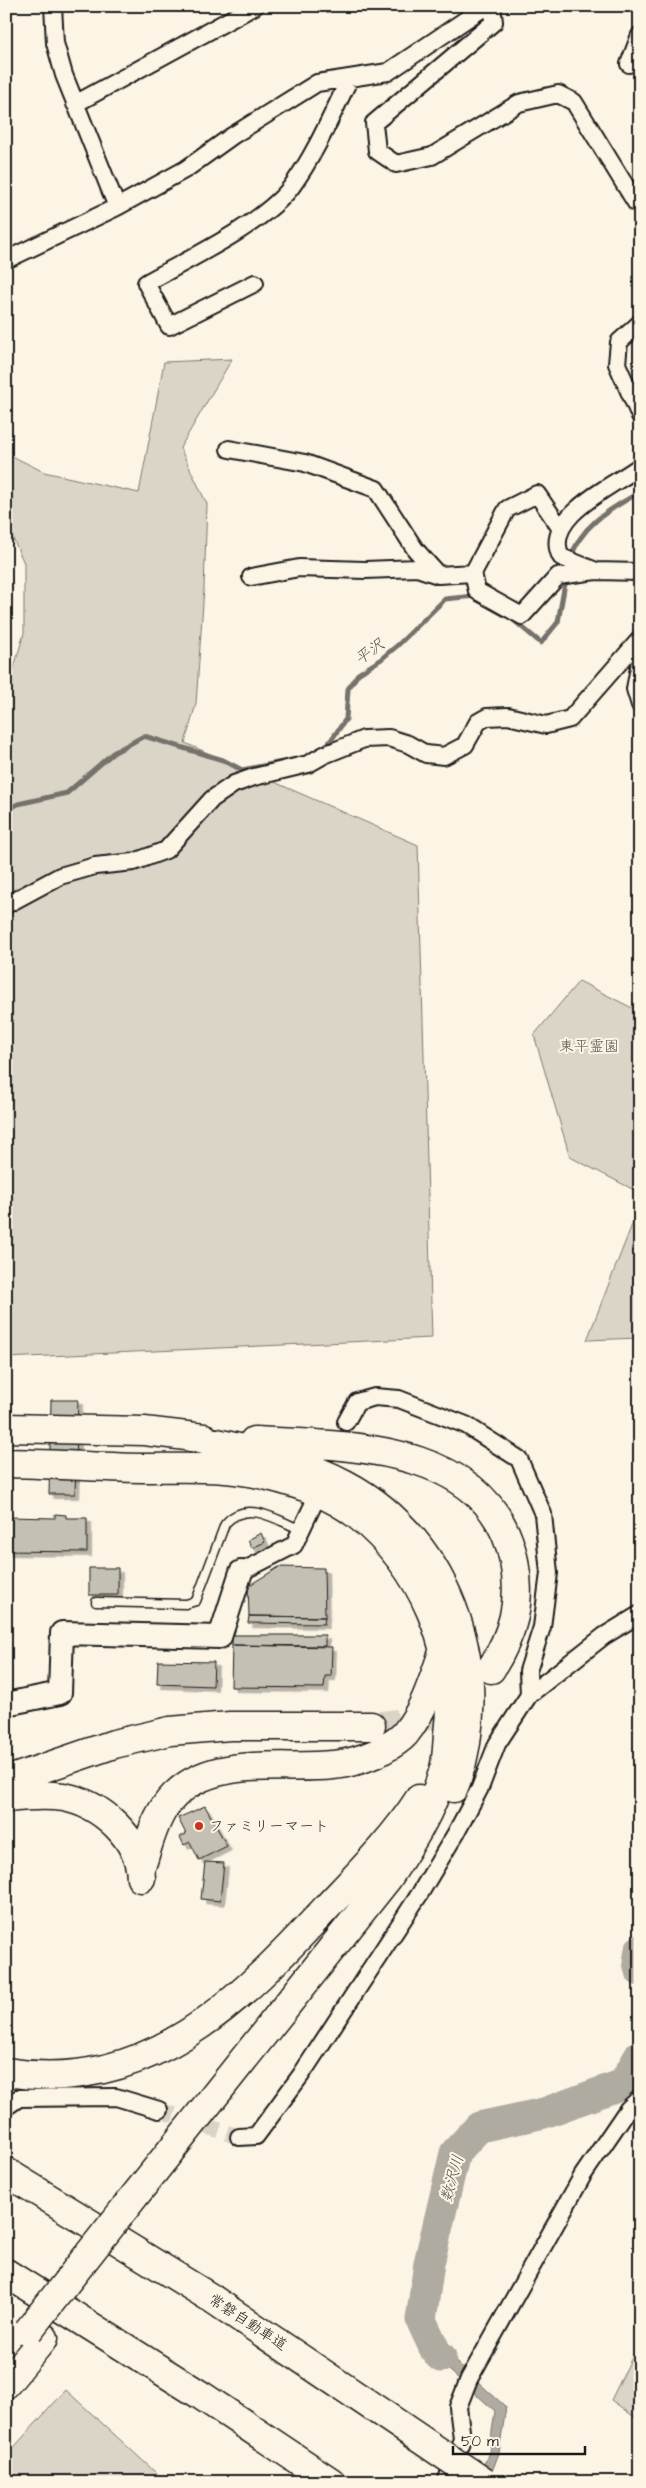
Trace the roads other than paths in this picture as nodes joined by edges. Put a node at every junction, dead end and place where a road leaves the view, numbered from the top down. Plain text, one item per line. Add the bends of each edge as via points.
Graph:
1 (53, 6) edge
2 (255, 6) edge
3 (486, 6) edge
4 (492, 6) edge
5 (640, 35) edge
6 (629, 64) dead end
7 (350, 78) junction
8 (75, 104) junction
9 (640, 205) edge
10 (117, 207) junction
11 (6, 260) edge
12 (254, 283) dead end
13 (640, 324) edge
14 (640, 416) edge
15 (229, 449) dead end
16 (640, 466) edge
17 (561, 529) junction
18 (570, 571) junction
19 (640, 572) edge
20 (473, 573) junction
21 (438, 575) junction
22 (251, 577) dead end
23 (640, 639) edge
24 (640, 662) edge
25 (640, 705) edge
26 (6, 905) edge
27 (346, 1422) dead end
28 (6, 1428) edge
29 (186, 1436) junction
30 (6, 1463) edge
31 (313, 1505) dead end
32 (301, 1530) junction
33 (241, 1572) joint
34 (96, 1602) dead end
35 (640, 1614) edge
36 (444, 1647) junction
37 (491, 1669) dead end
38 (530, 1695) junction
39 (6, 1704) edge
40 (371, 1726) tunnel mouth
41 (447, 1744) junction
42 (6, 1781) edge
43 (6, 1798) edge
44 (6, 2072) edge
45 (640, 2098) edge
46 (6, 2107) edge
47 (159, 2110) tunnel mouth
48 (238, 2137) tunnel mouth
49 (6, 2159) edge
50 (6, 2172) edge
51 (136, 2209) junction
52 (166, 2269) junction
53 (6, 2272) edge
54 (6, 2290) edge
55 (36, 2334) junction
56 (6, 2358) edge
57 (170, 2376) junction
58 (6, 2384) edge
59 (331, 2482) edge
60 (446, 2482) edge
61 (484, 2482) edge

1 - 8 street via 55,43
2 - 8 street
3 - 7 street via 388,72
4 - 9 street via 494,22 374,123 377,151 396,164 432,156 520,103 558,94 574,102
5 - 6 street
7 - 10 street via 317,83 186,169
7 - 12 street via 318,143 291,187 260,217 146,283 169,326
8 - 10 street
10 - 11 street
13 - 14 street via 619,342 617,364
15 - 21 street via 305,463 376,489 415,549
16 - 17 street via 571,513
17 - 18 street via 557,549
17 - 20 street via 537,494 522,501 508,509
18 - 19 street
18 - 20 street via 522,616 477,591
20 - 21 street
21 - 22 street via 417,568 299,568
23 - 26 street via 570,719 546,725 508,716 486,716 478,722 465,745 444,756 426,754 389,738 364,739 308,764 234,784 212,799 166,850 134,862 95,866 60,876
24 - 25 street via 635,689
27 - 38 street via 357,1402 375,1397 400,1399 466,1426 519,1459 543,1514 549,1574 542,1628 528,1672
28 - 29 highway
29 - 37 highway via 366,1450 418,1461 454,1475 483,1500 512,1550 518,1590 516,1612 504,1648
29 - 51 highway via 305,1466 347,1485 394,1520 430,1562 454,1608 467,1656 471,1707 463,1764 454,1790 443,1817 409,1875
30 - 36 highway via 229,1468 297,1484 354,1512 383,1538 408,1569 427,1601
31 - 32 street
32 - 33 street via 294,1545
32 - 34 lane via 251,1510 241,1512 225,1524 196,1601 186,1604
33 - 39 street via 220,1637 62,1633 60,1693
35 - 38 street via 604,1636
36 - 41 highway via 449,1670 451,1714
36 - 43 highway via 424,1707 404,1736 361,1760 336,1765 238,1768 203,1776 182,1789 165,1807 152,1831 141,1873 120,1827 92,1808 66,1798
38 - 48 street via 497,1744 480,1788 456,1833 301,2075 256,2136
40 - 42 highway via 230,1726 170,1731 114,1744
41 - 44 highway via 427,1788 380,1849 270,1968 220,2012 170,2044 124,2063 76,2074
41 - 51 highway via 444,1771 429,1810 388,1878
45 - 60 street via 628,2109 583,2175 469,2379 458,2407 462,2439
46 - 47 street via 19,2098 116,2098
49 - 52 highway via 103,2221
50 - 52 highway, 常磐自動車道
51 - 55 highway
52 - 61 highway, 常磐自動車道, bridge
53 - 57 highway
54 - 57 highway
55 - 56 highway
55 - 58 highway
57 - 59 highway

